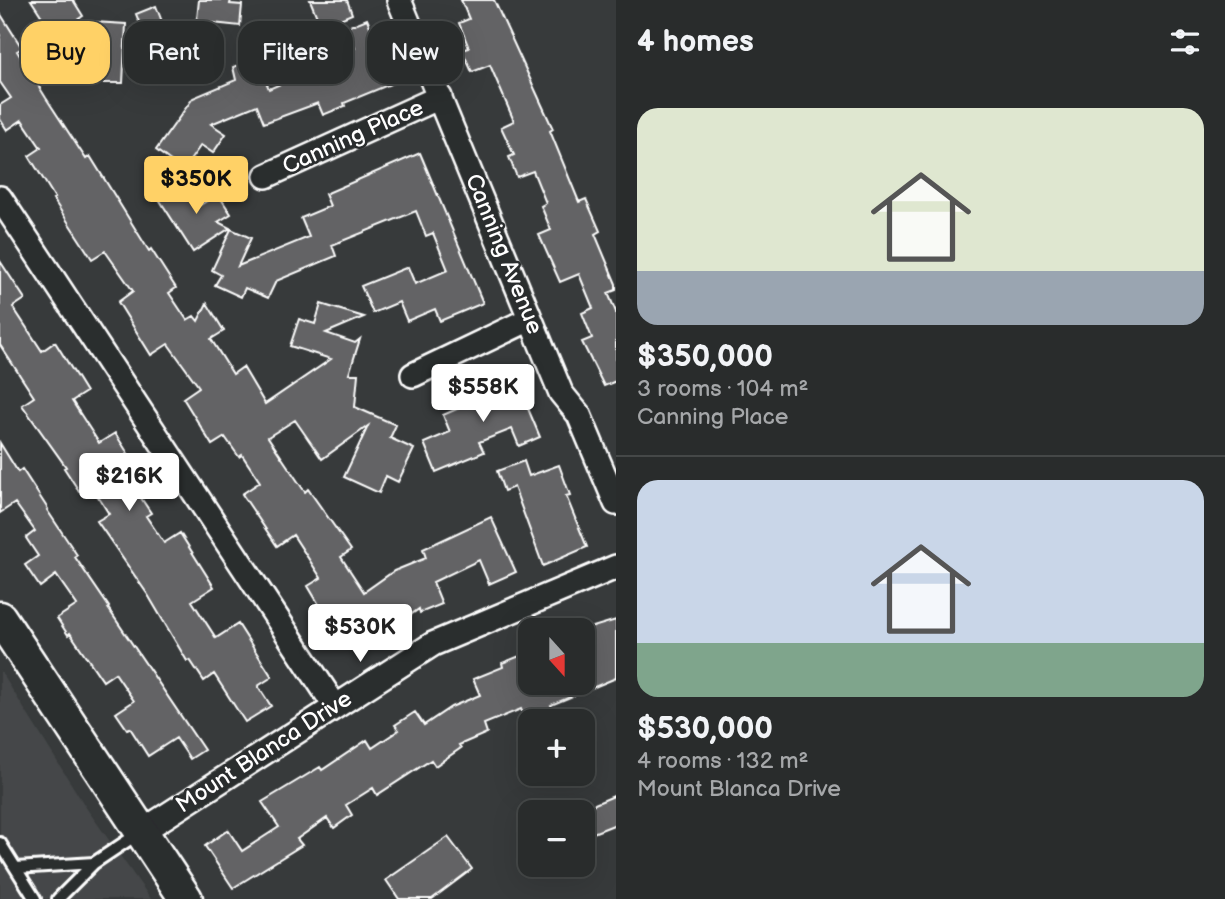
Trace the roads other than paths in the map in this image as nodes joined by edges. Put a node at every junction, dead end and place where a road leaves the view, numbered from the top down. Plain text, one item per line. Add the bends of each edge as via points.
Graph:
1 (399, 0) edge
2 (440, 97) junction
3 (266, 176) dead end
4 (0, 198) edge
5 (530, 319) junction
6 (414, 375) dead end
7 (616, 503) edge
8 (616, 567) edge
9 (0, 618) edge
10 (335, 706) junction
11 (141, 832) junction
12 (0, 843) edge
13 (94, 863) junction
14 (16, 869) junction
15 (35, 899) edge
16 (58, 899) edge
17 (186, 899) edge

1 - 2 street, Canning Avenue
2 - 3 street, Canning Place
2 - 5 street, Canning Avenue
4 - 10 street
5 - 6 street
5 - 7 street, Canning Avenue via 561,393 579,415
8 - 10 street, Mount Blanca Drive via 433,644
9 - 11 main road
10 - 11 street, Mount Blanca Drive
11 - 13 lane
11 - 17 main road
12 - 14 lane
13 - 14 lane
13 - 16 lane
14 - 15 lane

